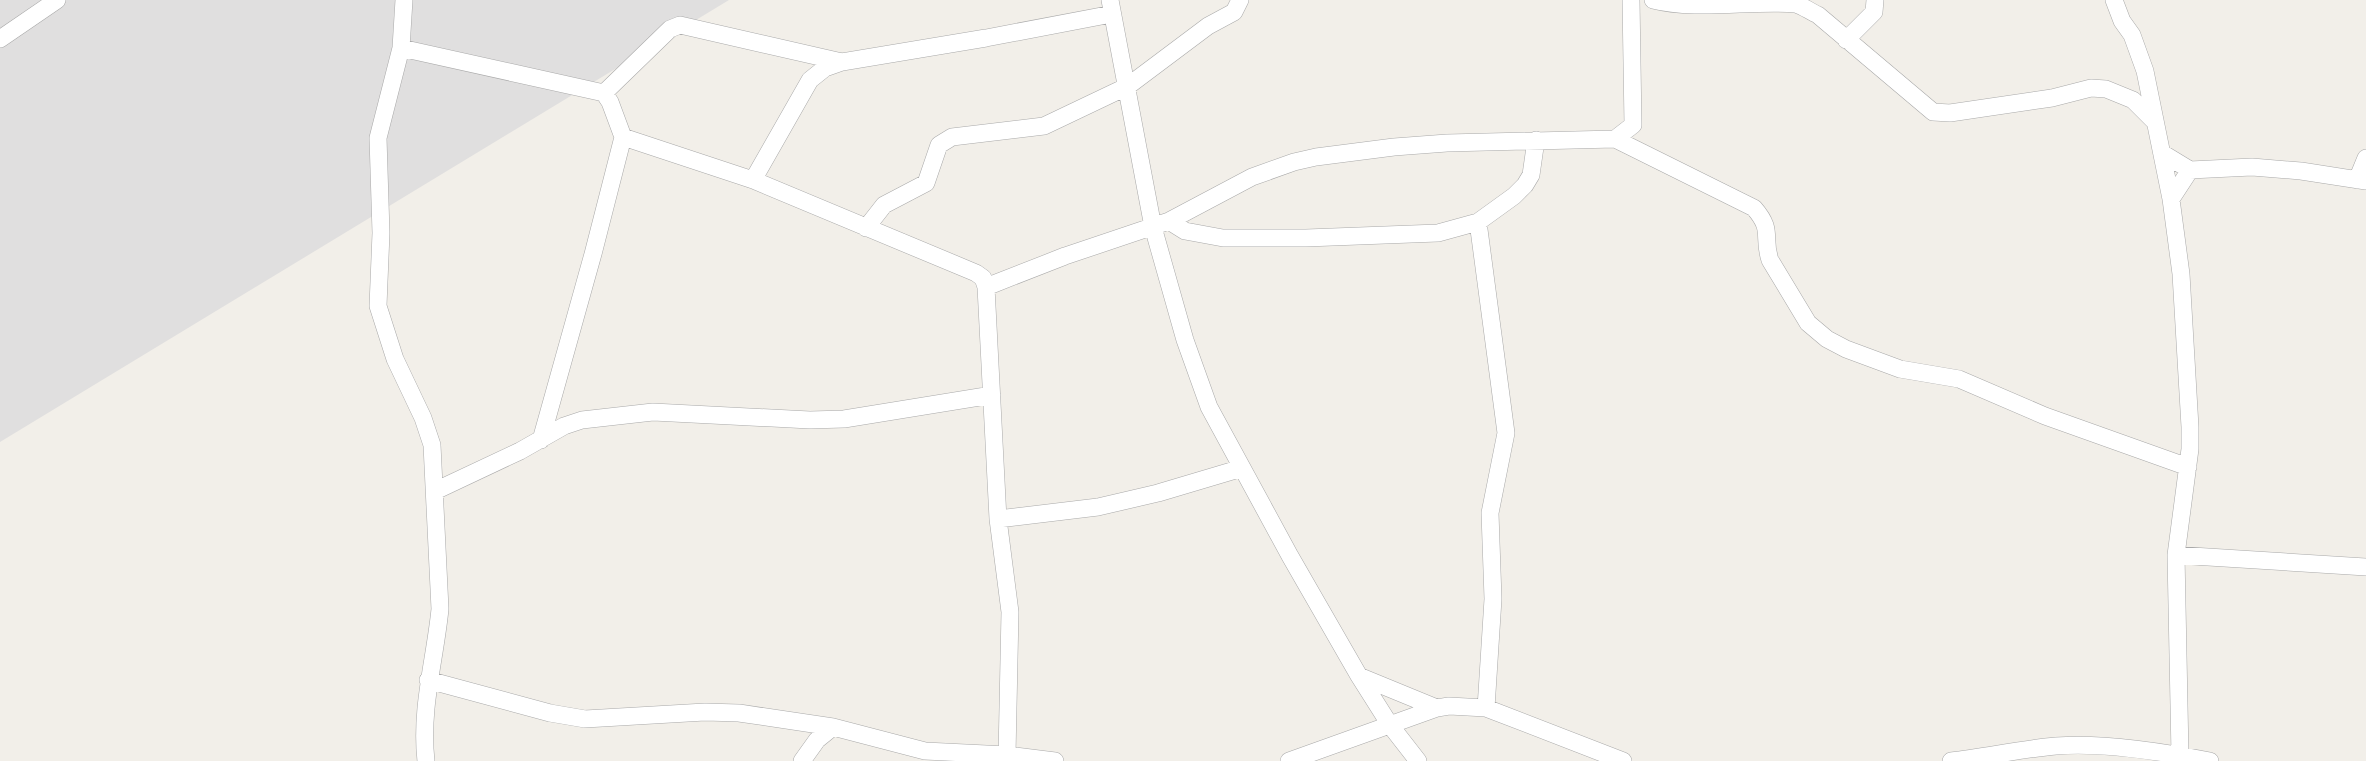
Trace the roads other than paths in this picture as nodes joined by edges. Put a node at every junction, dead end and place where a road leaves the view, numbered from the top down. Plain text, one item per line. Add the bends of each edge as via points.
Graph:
1 (57, 0) edge
2 (404, 0) edge
3 (1240, 0) edge
4 (1631, 0) edge
5 (1652, 0) edge
6 (1875, 0) edge
7 (2114, 0) edge
8 (1111, 7) edge
9 (0, 39) edge
10 (1846, 40) junction
11 (401, 48) junction
12 (842, 62) junction
13 (1128, 86) junction
14 (604, 93) junction
15 (2154, 121) junction
16 (623, 137) junction
17 (1615, 139) junction
18 (1536, 140) junction
19 (2162, 153) junction
20 (2366, 158) edge
21 (2190, 170) junction
22 (753, 180) junction
23 (2363, 184) edge
24 (2171, 199) junction
25 (1478, 222) junction
26 (1161, 224) junction
27 (866, 228) junction
28 (986, 286) junction
29 (992, 395) junction
30 (541, 440) junction
31 (2188, 467) junction
32 (1242, 468) junction
33 (435, 491) junction
34 (998, 519) junction
35 (2176, 555) junction
36 (2366, 567) edge
37 (1359, 676) junction
38 (428, 680) junction
39 (1437, 708) junction
40 (1486, 708) junction
41 (1390, 724) junction
42 (834, 727) junction
43 (1007, 755) junction
44 (2170, 757) edge
45 (426, 761) edge
46 (802, 761) edge
47 (1055, 761) edge
48 (1289, 761) edge
49 (1418, 761) edge
50 (1623, 761) edge
51 (1951, 761) edge
52 (2210, 761) edge

1 - 9 street
2 - 11 street
3 - 13 street via 1234,12 1208,26
4 - 17 street via 1633,125
5 - 10 street via 1679,3 1778,1 1797,4 1818,15
6 - 10 street via 1874,12
7 - 15 street via 2140,53
8 - 12 street via 986,38
8 - 13 street
10 - 15 street via 1933,112 2044,99 2091,88 2106,89 2133,100
11 - 14 street
11 - 33 street via 378,138 381,233 378,306 395,359 428,431 434,458
12 - 14 street via 680,25 670,29
12 - 22 street via 825,68 810,80
13 - 26 street
13 - 27 street via 1044,126 952,137 939,145 926,183 884,205
14 - 16 street
15 - 19 street
16 - 22 street
16 - 30 street via 594,254
17 - 18 street
17 - 31 street via 1754,208 1766,222 1767,252 1770,260 1808,323 1826,339 1900,370 1959,379 2045,416
18 - 25 street via 1535,160 1525,185
18 - 26 street via 1447,143 1316,157 1252,176
19 - 21 street
19 - 24 street
20 - 23 street
21 - 23 street via 2252,167 2301,171
21 - 24 street
22 - 27 street
24 - 31 street via 2181,274 2186,342 2190,427
25 - 26 street via 1438,233 1223,238
25 - 40 street via 1506,433 1490,513 1493,599
26 - 28 street
26 - 32 street via 1185,340 1209,407
27 - 28 street via 976,273 983,278
28 - 29 street
29 - 30 street via 844,419 810,420 653,412 582,420 564,426
29 - 34 street
30 - 33 street
31 - 35 street
32 - 34 street via 1158,493 1098,507
32 - 37 street
33 - 38 street via 440,609 438,634
34 - 43 street via 1010,612
35 - 36 street
35 - 44 street
37 - 39 street
37 - 41 street
38 - 42 street via 536,710 585,719 705,712 739,713
38 - 45 street via 425,718
39 - 40 street
39 - 41 street
40 - 50 street
41 - 48 street
41 - 49 street
42 - 43 street via 924,751
42 - 46 street via 817,740
43 - 47 street
44 - 51 street via 2086,745 2058,746
44 - 52 street

